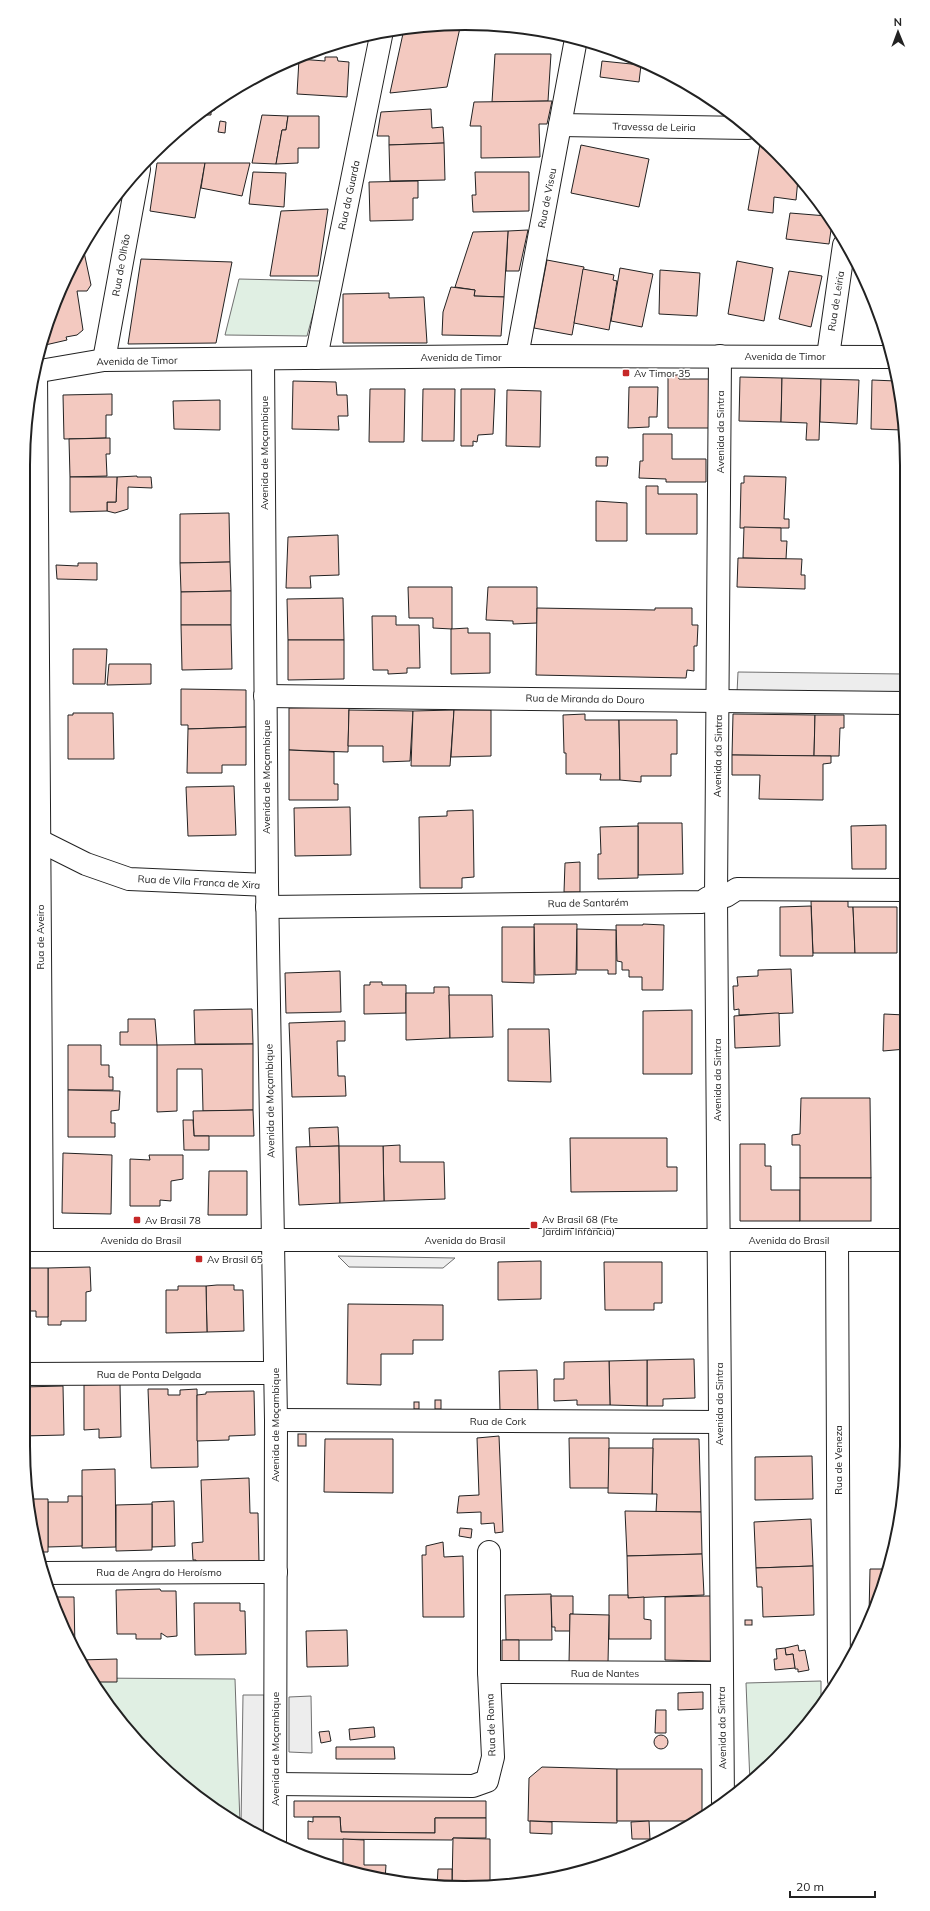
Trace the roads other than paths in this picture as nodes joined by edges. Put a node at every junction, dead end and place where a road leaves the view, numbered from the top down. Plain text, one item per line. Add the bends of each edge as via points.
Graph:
1 (381, 38) edge
2 (575, 44) edge
3 (560, 125) junction
4 (740, 128) edge
5 (137, 179) edge
6 (843, 250) edge
7 (516, 356) junction
8 (720, 356) junction
9 (828, 356) junction
10 (886, 357) edge
11 (316, 358) junction
12 (263, 359) junction
13 (104, 360) junction
14 (40, 370) edge
15 (35, 399) edge
16 (265, 696) junction
17 (718, 701) junction
18 (900, 703) edge
19 (30, 833) edge
20 (40, 841) junction
21 (267, 885) junction
22 (900, 890) edge
23 (716, 897) junction
24 (267, 908) junction
25 (33, 1240) edge
26 (272, 1240) junction
27 (719, 1240) junction
28 (837, 1240) junction
29 (900, 1240) edge
30 (275, 1373) junction
31 (30, 1374) edge
32 (276, 1420) junction
33 (719, 1422) junction
34 (489, 1552) dead end
35 (276, 1572) junction
36 (49, 1573) edge
37 (839, 1669) edge
38 (489, 1672) junction
39 (721, 1673) junction
40 (276, 1784) junction
41 (723, 1796) edge
42 (275, 1837) edge

1 - 11 street, Rua da Guarda
2 - 3 street, Rua de Viseu
3 - 4 street, Travessa de Leiria
3 - 7 street, Rua de Viseu
5 - 13 street, Rua de Olhão
6 - 9 street, Rua de Leiria
7 - 8 street, Avenida de Timor
7 - 11 street, Avenida de Timor
8 - 9 street, Avenida de Timor
8 - 17 street, Avenida da Sintra
9 - 10 street, Avenida de Timor
11 - 12 street, Avenida de Timor
12 - 13 street, Avenida de Timor
12 - 16 street, Avenida de Moçambique
13 - 14 street, Avenida de Timor
15 - 20 street, Rua de Aveiro
16 - 17 street, Rua de Miranda do Douro
16 - 21 street, Avenida de Moçambique
17 - 18 street, Rua de Miranda do Douro
17 - 23 street, Avenida da Sintra
19 - 20 street, Rua de Vila Franca de Xira
20 - 21 street, Rua de Vila Franca de Xira via 86,864 129,879
20 - 25 street, Rua de Aveiro
21 - 24 street, Avenida de Moçambique
22 - 23 street, Rua de Santarém via 737,889 726,896
23 - 24 street, Rua de Santarém via 702,902
23 - 27 street, Avenida da Sintra
24 - 26 street, Avenida de Moçambique
25 - 26 street, Avenida do Brasil
26 - 27 street, Avenida do Brasil
26 - 30 street, Avenida de Moçambique
27 - 28 street, Avenida do Brasil
27 - 33 street, Avenida da Sintra
28 - 29 street, Avenida do Brasil
28 - 37 street, Rua de Veneza
30 - 31 street, Rua de Ponta Delgada
30 - 32 street, Avenida de Moçambique
32 - 33 street, Rua de Cork
32 - 35 street, Avenida de Moçambique
33 - 39 street, Avenida da Sintra
34 - 38 street, Rua de Roma
35 - 36 street, Rua de Angra do Heroísmo
35 - 40 street, Avenida de Moçambique
38 - 39 street, Rua de Nantes
38 - 40 street, Rua de Roma via 492,1758 487,1781 473,1786
39 - 41 street, Avenida da Sintra
40 - 42 street, Avenida de Moçambique

